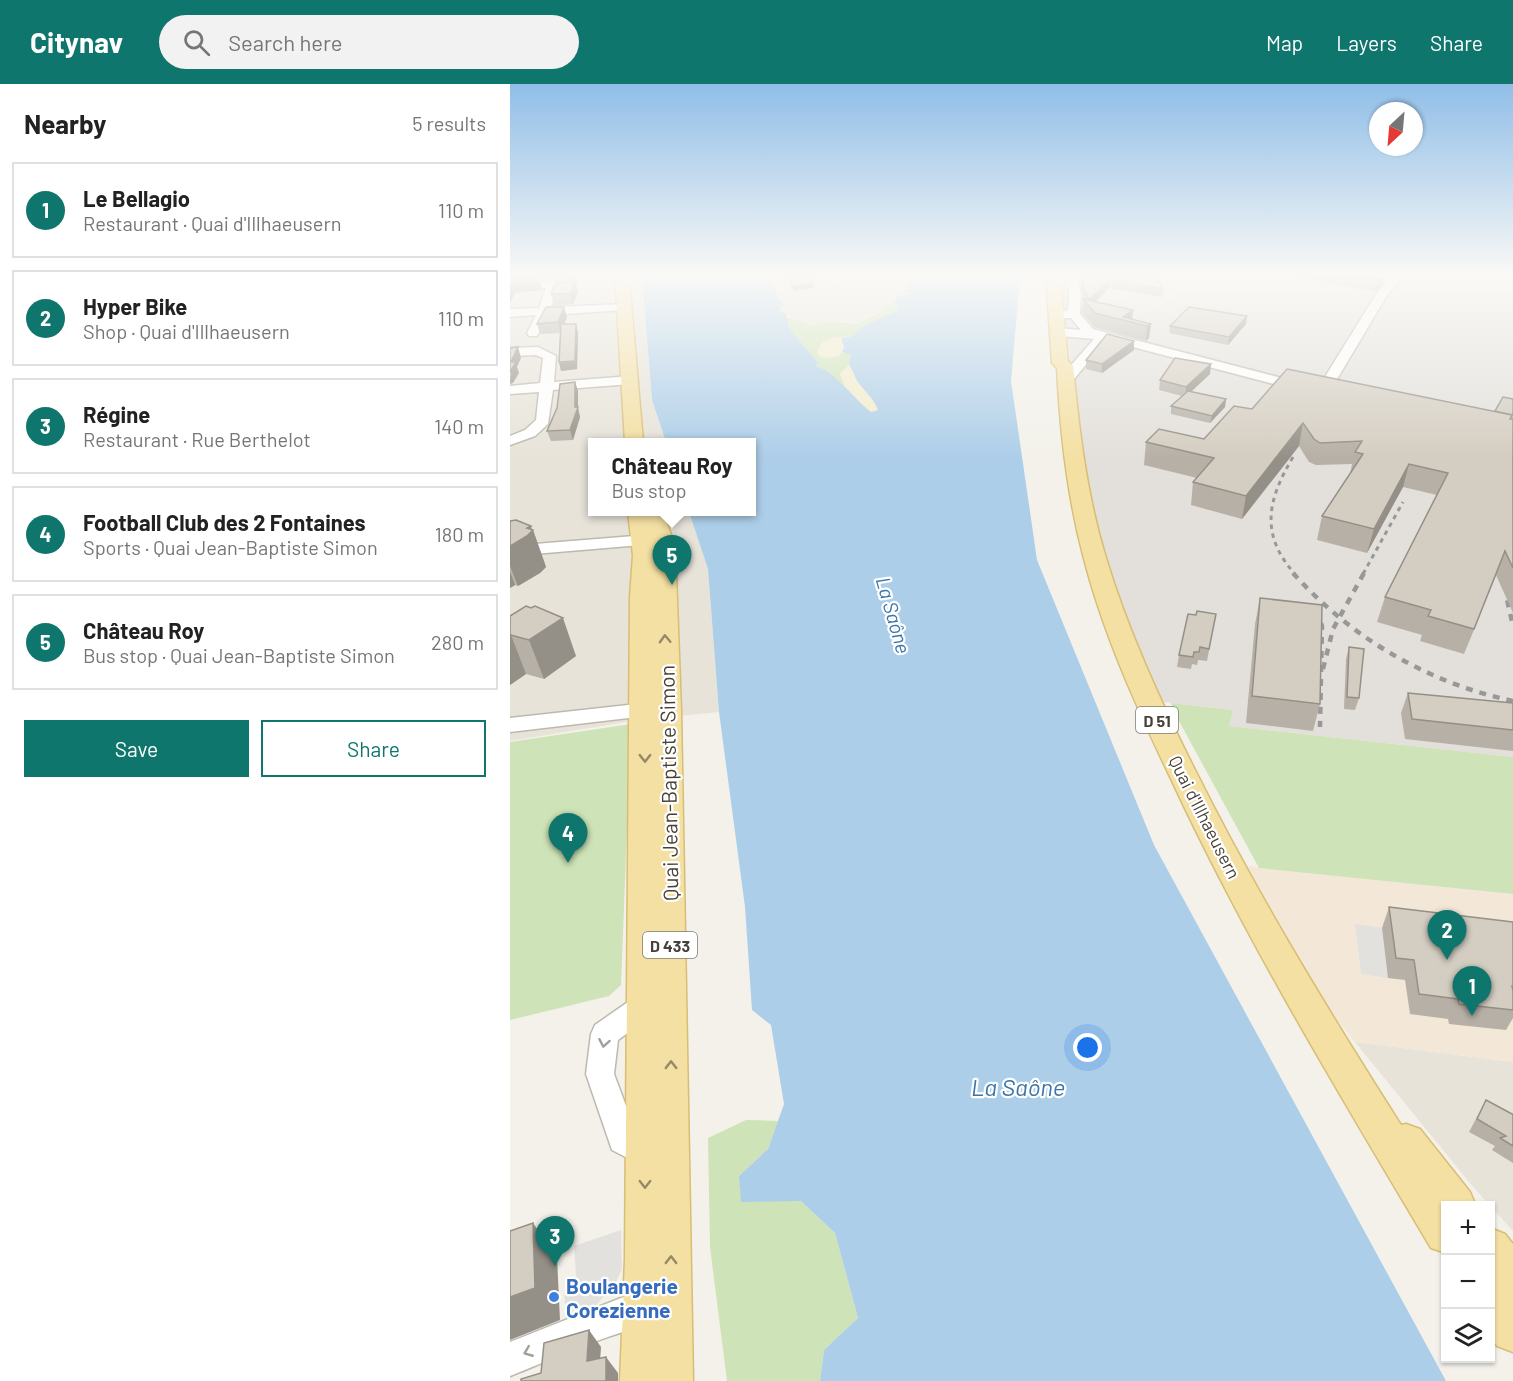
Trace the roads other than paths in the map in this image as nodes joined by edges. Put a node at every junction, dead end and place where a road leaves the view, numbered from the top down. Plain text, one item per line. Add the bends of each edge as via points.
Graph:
1 (628, 338) edge
2 (1062, 338) edge
3 (1100, 338) edge
4 (1103, 338) junction
5 (1359, 338) edge
6 (510, 352) edge
7 (1065, 371) junction
8 (630, 380) junction
9 (547, 388) junction
10 (510, 390) edge
11 (634, 438) edge
12 (510, 441) edge
13 (649, 526) edge
14 (510, 551) edge
15 (656, 709) junction
16 (510, 725) edge
17 (658, 1002) junction
18 (1330, 1044) junction
19 (658, 1150) junction
20 (1452, 1201) edge
21 (1441, 1225) edge
22 (1495, 1254) edge
23 (1513, 1277) edge
24 (1495, 1305) edge
25 (646, 1316) junction
26 (1513, 1330) edge
27 (510, 1359) edge
28 (643, 1381) edge
29 (670, 1381) edge

1 - 8 main road
2 - 7 main road, Quai d'Illhaeusern / D 51 via 1060,363
3 - 4 street
4 - 5 street via 1328,394
4 - 7 street via 1077,369 1070,375
6 - 9 street via 538,351 550,356
7 - 18 main road, Quai d'Illhaeusern / D 51 via 1086,519 1125,648 1198,809
8 - 9 street
8 - 11 main road
9 - 10 street
9 - 12 street via 543,421 530,433
13 - 14 street
13 - 15 main road, Quai Jean-Baptiste Simon / D 433 via 642,597
15 - 16 street
15 - 17 main road, Quai Jean-Baptiste Simon / D 433
17 - 19 main road, Quai Jean-Baptiste Simon / D 433
17 -> 19 street via 605,1034 600,1074 623,1140
18 - 20 main road, Quai d'Illhaeusern / D 51
18 - 21 main road, Quai d'Illhaeusern / D 51
19 - 25 main road, Quai Jean-Baptiste Simon / D 433
22 - 23 main road
24 - 26 main road
25 -> 27 street
25 - 28 main road, Quai Jean-Baptiste Simon / D 433
25 - 29 main road, Quai Jean-Baptiste Simon / D 433

